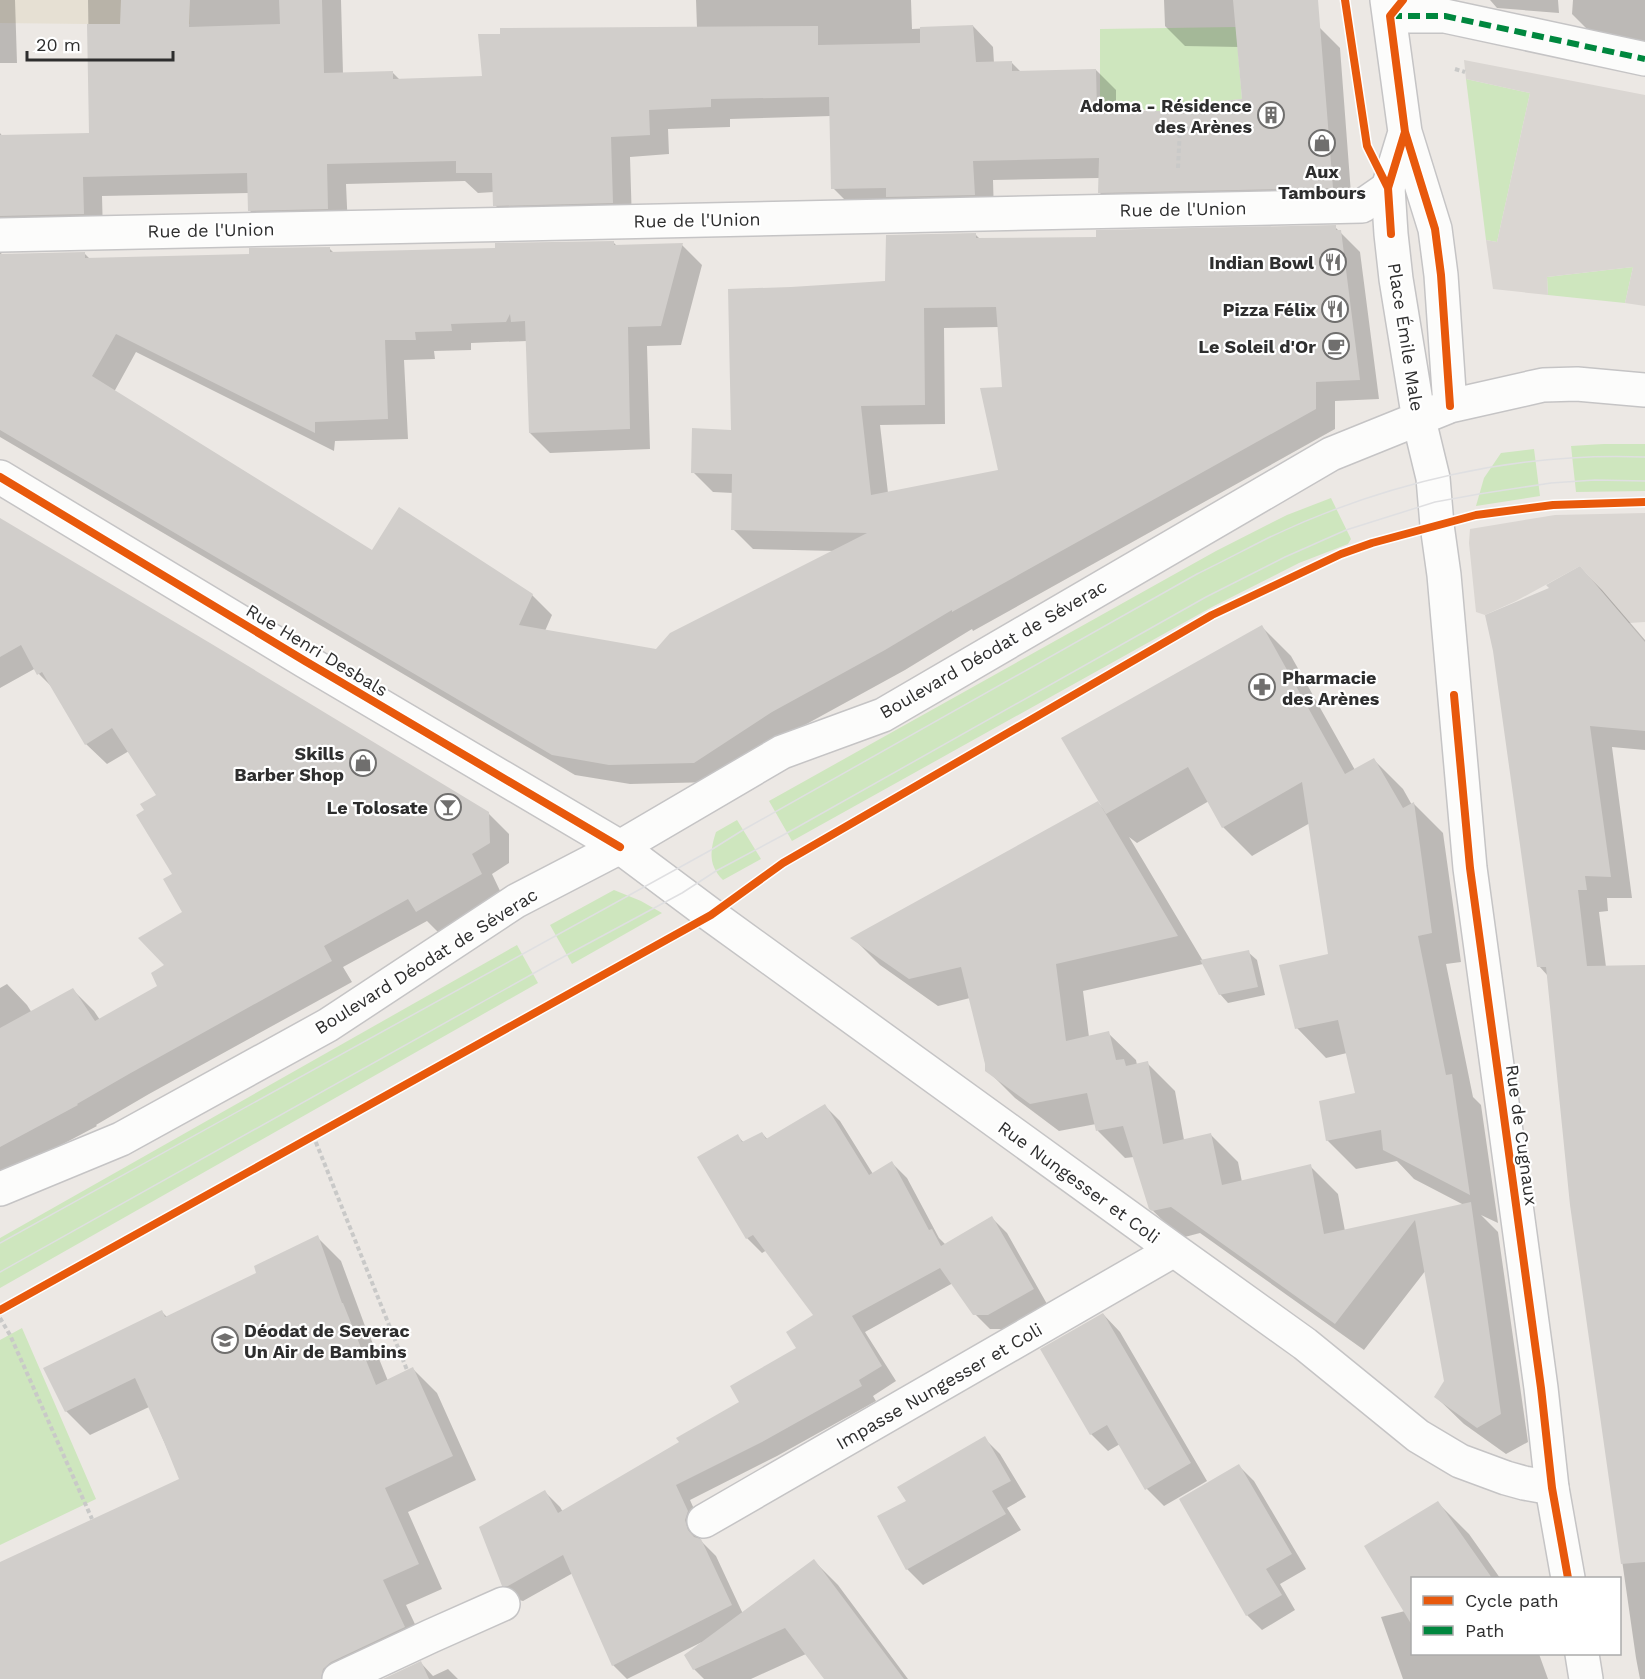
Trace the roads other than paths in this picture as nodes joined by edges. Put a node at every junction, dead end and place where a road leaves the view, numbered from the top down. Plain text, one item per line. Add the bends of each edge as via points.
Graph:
1 (1388, 8) edge
2 (1645, 59) edge
3 (1405, 132) junction
4 (1388, 188) junction
5 (0, 235) edge
6 (1645, 390) edge
7 (1450, 406) junction
8 (1419, 420) junction
9 (0, 477) edge
10 (1433, 478) junction
11 (620, 847) junction
12 (0, 1189) edge
13 (1174, 1250) junction
14 (1552, 1488) junction
15 (704, 1521) dead end
16 (1568, 1577) edge
17 (503, 1604) dead end
18 (1582, 1655) edge
19 (339, 1679) edge
20 (1586, 1679) edge

1 - 2 street via 1446,16
1 - 3 street
3 - 4 street
3 - 7 street, Rue de Cugnaux via 1435,229
4 - 5 street, Rue de l'Union via 1362,206
4 - 8 street, Place Émile Male via 1399,298
6 - 7 street, Place Émile Male via 1577,384 1543,386
7 - 8 street, Place Émile Male
7 - 10 street, Rue de Cugnaux
8 - 10 street, Rue de Cugnaux
8 - 11 street, Boulevard Déodat de Séverac via 1331,454 883,714 782,752
9 - 11 street, Rue Henri Desbals
10 - 14 street, Rue de Cugnaux via 1470,868
11 - 12 street, Boulevard Déodat de Séverac via 516,901 328,1025 142,1128
11 - 13 street, Rue Nungesser et Coli
13 - 14 street, Rue Nungesser et Coli via 1305,1344 1418,1436 1460,1461 1506,1478
13 - 15 street, Impasse Nungesser et Coli
14 - 16 street, Rue de Cugnaux
17 - 19 street
18 - 20 street

